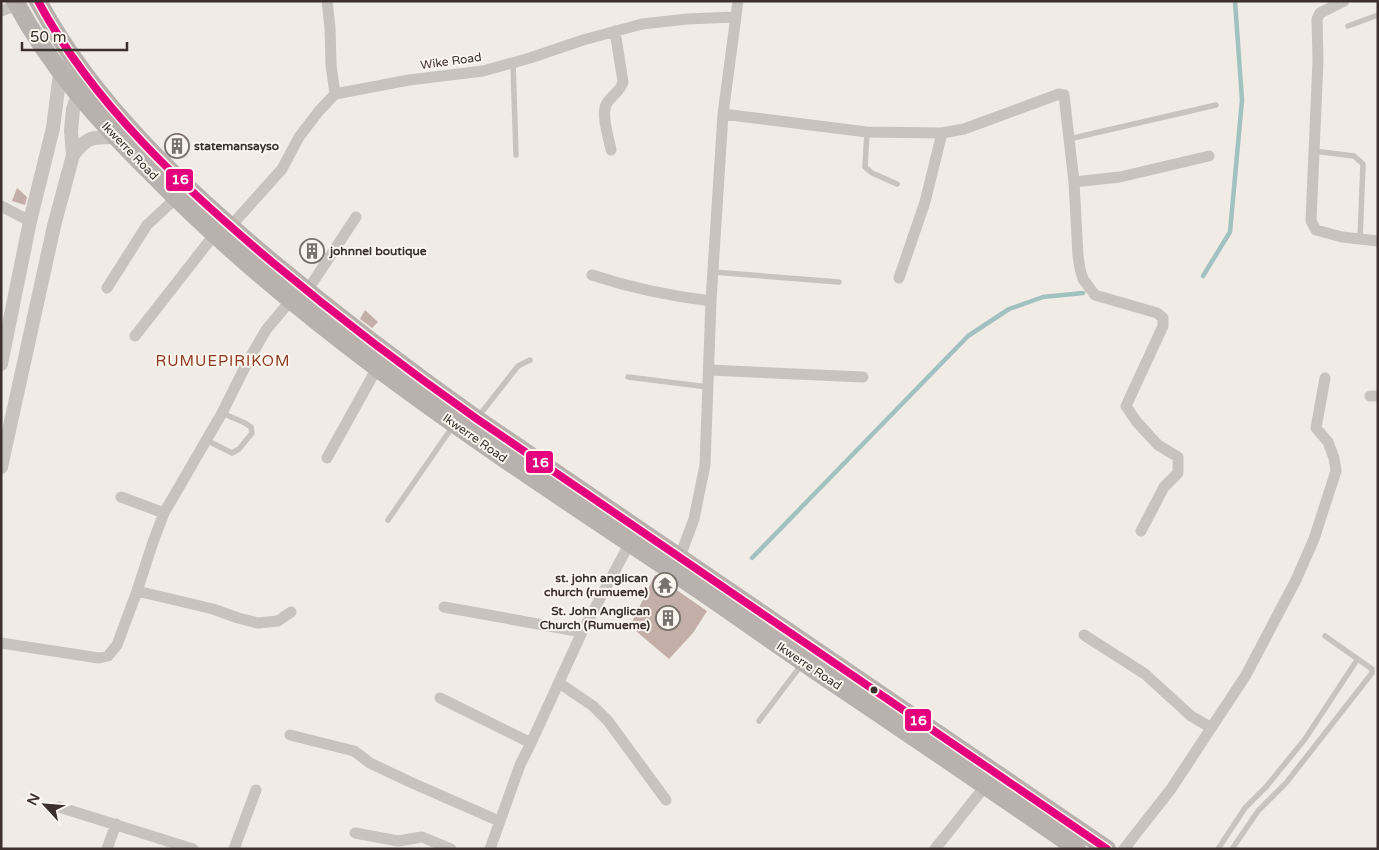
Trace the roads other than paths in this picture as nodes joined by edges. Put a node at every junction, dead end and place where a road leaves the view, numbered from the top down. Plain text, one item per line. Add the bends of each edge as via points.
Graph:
1 (38, 1) edge
2 (327, 1) edge
3 (738, 1) edge
4 (1344, 1) edge
5 (11, 6) edge
6 (1378, 15) edge
7 (735, 17) junction
8 (1348, 26) dead end
9 (615, 32) junction
10 (66, 47) junction
11 (513, 63) junction
12 (60, 72) junction
13 (87, 76) junction
14 (336, 94) junction
15 (79, 103) junction
16 (1216, 105) dead end
17 (116, 113) junction
18 (723, 114) junction
19 (53, 128) junction
20 (867, 132) junction
21 (942, 133) junction
22 (116, 137) junction
23 (1070, 139) junction
24 (611, 150) dead end
25 (1314, 150) junction
26 (72, 155) junction
27 (516, 155) dead end
28 (1209, 156) dead end
29 (1074, 182) junction
30 (897, 184) dead end
31 (176, 198) junction
32 (1, 206) edge
33 (356, 217) dead end
34 (30, 221) junction
35 (230, 227) junction
36 (214, 235) junction
37 (1360, 239) junction
38 (1378, 241) edge
39 (713, 272) junction
40 (592, 275) dead end
41 (899, 278) dead end
42 (839, 282) dead end
43 (107, 288) dead end
44 (306, 290) junction
45 (291, 300) junction
46 (711, 301) junction
47 (135, 336) dead end
48 (4, 337) edge
49 (530, 360) dead end
50 (1, 364) edge
51 (377, 368) junction
52 (709, 370) junction
53 (628, 377) dead end
54 (863, 378) dead end
55 (1325, 378) dead end
56 (708, 387) junction
57 (222, 413) junction
58 (477, 419) junction
59 (454, 424) junction
60 (206, 440) junction
61 (327, 458) dead end
62 (1, 467) edge
63 (121, 497) dead end
64 (164, 513) junction
65 (388, 520) dead end
66 (1141, 531) dead end
67 (634, 536) junction
68 (676, 565) junction
69 (137, 591) junction
70 (444, 607) dead end
71 (291, 612) dead end
72 (582, 632) junction
73 (1084, 635) dead end
74 (1325, 636) dead end
75 (1, 643) edge
76 (1357, 660) junction
77 (804, 662) junction
78 (559, 683) junction
79 (440, 698) dead end
80 (759, 720) dead end
81 (1210, 727) junction
82 (290, 735) dead end
83 (530, 743) junction
84 (986, 785) junction
85 (256, 790) dead end
86 (666, 800) dead end
87 (60, 807) dead end
88 (499, 821) junction
89 (116, 824) junction
90 (354, 833) dead end
91 (107, 849) edge
92 (193, 849) edge
93 (234, 849) edge
94 (451, 849) edge
95 (490, 849) edge
96 (935, 849) edge
97 (1077, 849) edge
98 (1107, 849) edge
99 (1124, 849) edge
100 (1218, 849) edge
101 (1232, 849) edge

1 - 10 main road, Ikwerre Road
2 - 14 street
3 - 7 street
4 - 25 street via 1320,13 1317,19
5 - 12 main road, Ikwerre Road
6 - 8 lane
7 - 9 street, Wike Road via 642,24
7 - 18 street
9 - 11 street, Wike Road
9 - 24 street via 623,82 603,112
10 - 12 street
10 - 13 main road, Ikwerre Road
11 - 14 street, Wike Road via 483,71 409,80
11 - 27 lane
12 - 15 main road, Ikwerre Road
12 - 19 street
13 - 15 street
13 - 17 main road, Ikwerre Road
14 - 35 street via 299,138 282,169
15 - 17 street
15 - 19 street
15 - 22 main road, Ikwerre Road
15 - 26 street via 71,131
16 - 23 lane
17 - 35 main road, Ikwerre Road via 170,171
18 - 20 street
18 - 39 street
19 - 34 street
20 - 21 street
20 - 30 lane via 865,166 872,173
21 - 23 street via 964,129 1062,94
21 - 41 street via 926,202
22 - 26 street via 90,139
22 - 31 main road, Ikwerre Road
23 - 29 street
25 - 37 street via 1311,221 1316,230
25 - 37 lane via 1354,156 1363,164
26 - 62 street
28 - 29 street via 1120,177
29 - 66 street via 1078,256 1084,279 1095,295 1157,313 1162,318 1163,326 1126,406 1158,445 1178,457 1178,472 1164,487
31 - 36 main road, Ikwerre Road
31 - 43 street via 147,225
32 - 34 street
33 - 44 street
34 - 48 street
35 - 44 main road, Ikwerre Road
36 - 45 main road, Ikwerre Road
36 - 47 street
37 - 38 street
39 - 42 lane
39 - 46 street
40 - 46 street via 632,287
44 - 58 main road, Ikwerre Road
45 - 51 main road, Ikwerre Road
45 - 57 street via 266,330
46 - 52 street
48 - 50 street
49 - 58 lane via 518,366
51 - 59 main road, Ikwerre Road
51 - 61 street
52 - 54 street
52 - 56 street
53 - 56 lane
55 - 81 street via 1316,428 1328,442 1334,458 1336,472 1328,497 1296,580 1246,675
56 - 68 street via 705,465 694,519
57 - 60 street
57 - 60 lane via 245,423 252,433 232,453
58 - 67 main road, Ikwerre Road
59 - 65 lane
59 - 67 main road, Ikwerre Road
60 - 64 street
63 - 64 street
64 - 69 street
67 - 68 main road, Ikwerre Road
67 - 72 street
68 - 77 main road, Ikwerre Road
68 - 98 main road, Ikwerre Road via 722,585
69 - 71 street via 258,623 278,621
69 - 75 street via 116,645 108,656 90,657
70 - 72 street
72 - 78 street
73 - 81 street via 1145,674 1191,716
74 - 76 lane
76 - 100 lane via 1300,746 1246,808
76 - 101 lane via 1372,669 1372,673 1286,783 1258,811
77 - 80 lane
77 - 84 main road, Ikwerre Road
78 - 83 street
78 - 86 street via 593,706 608,721
79 - 83 street
81 - 99 street via 1171,789
82 - 88 street via 354,752 370,763
83 - 88 street
84 - 96 street
84 - 97 main road, Ikwerre Road
85 - 93 street
87 - 89 street
88 - 95 street
89 - 91 street
89 - 92 street
90 - 94 street via 398,841 422,837

